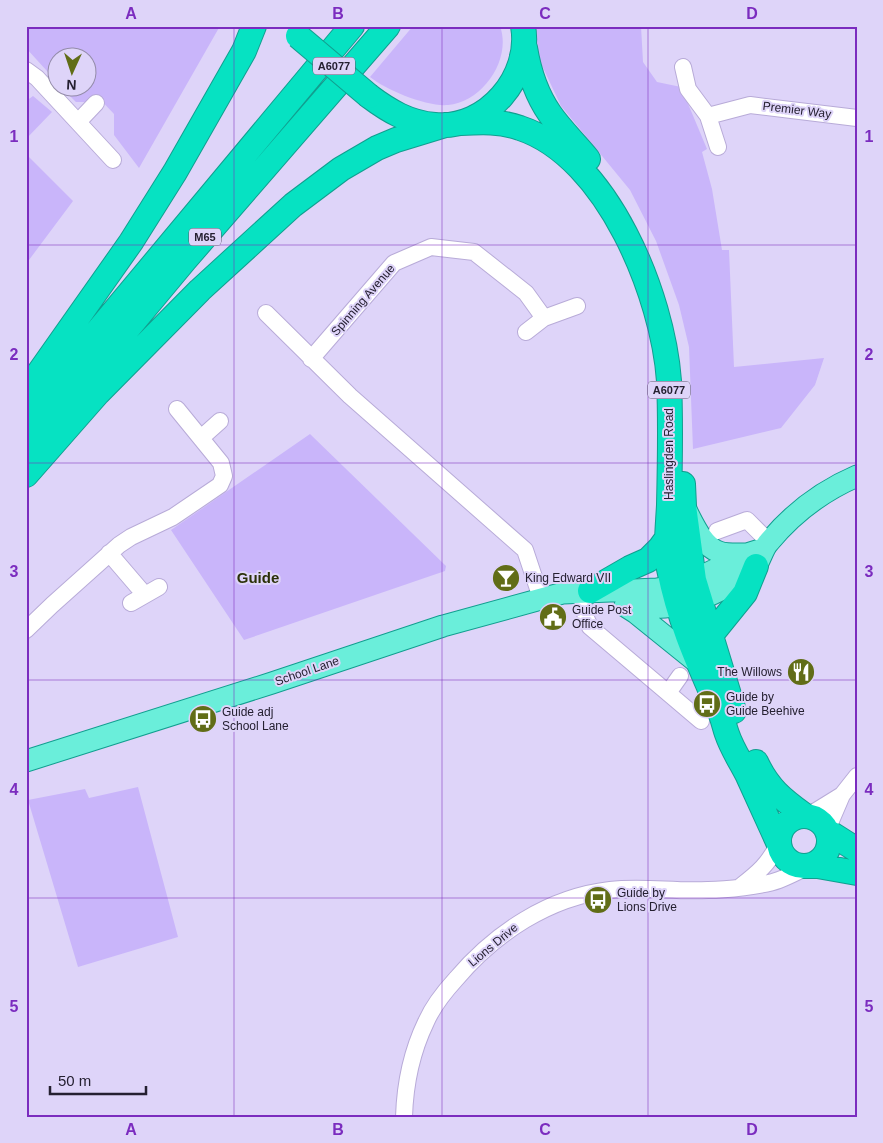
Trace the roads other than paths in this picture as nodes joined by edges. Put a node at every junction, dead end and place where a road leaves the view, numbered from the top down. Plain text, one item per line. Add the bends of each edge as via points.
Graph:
1 (254, 26) edge
2 (352, 26) edge
3 (388, 26) edge
4 (293, 31) edge
5 (524, 33) edge
6 (683, 67) dead end
7 (26, 70) edge
8 (96, 104) dead end
9 (708, 116) junction
10 (857, 118) edge
11 (78, 122) junction
12 (453, 124) junction
13 (718, 147) dead end
14 (113, 160) dead end
15 (578, 306) dead end
16 (266, 313) dead end
17 (544, 318) junction
18 (526, 332) dead end
19 (311, 359) junction
20 (26, 390) edge
21 (177, 409) dead end
22 (26, 417) edge
23 (220, 421) dead end
24 (201, 438) junction
25 (26, 451) edge
26 (26, 475) edge
27 (857, 476) edge
28 (684, 506) junction
29 (717, 531) dead end
30 (668, 537) junction
31 (759, 552) junction
32 (109, 553) junction
33 (586, 592) junction
34 (686, 592) junction
35 (541, 598) junction
36 (131, 603) dead end
37 (626, 606) junction
38 (26, 630) edge
39 (711, 635) junction
40 (688, 670) junction
41 (668, 692) junction
42 (701, 721) dead end
43 (26, 761) edge
44 (857, 776) edge
45 (842, 795) junction
46 (806, 815) junction
47 (827, 830) junction
48 (778, 843) junction
49 (857, 850) edge
50 (811, 866) junction
51 (857, 874) edge
52 (740, 887) junction
53 (404, 1117) edge

1 - 20 highway via 244,51 136,235
2 - 22 highway, M65
3 - 25 highway, M65 via 185,260
4 - 12 highway, A6077, bridge via 396,115 426,124
5 - 12 highway, A6077 via 518,71 504,94 484,111
5 - 28 highway, Haslingden Road / A6077 via 531,78 543,104 587,157 619,203 634,227 660,285 670,322 678,387
6 - 9 street via 688,89
7 - 11 street
8 - 11 street
9 - 10 street, Premier Way via 750,105
9 - 13 street
11 - 14 street
12 - 26 highway via 377,148 293,204 145,345
12 - 30 highway, Haslingden Road / A6077 via 494,123 519,127 545,139 584,172 634,249 659,323 668,379
15 - 17 street
16 - 19 street
17 - 18 street
17 - 19 street, Spinning Avenue via 526,293 474,252 431,247 394,263
19 - 35 street via 525,550
21 - 24 street
23 - 24 street
24 - 32 street via 223,466 224,476 220,485 172,517 125,540
27 - 31 main road via 812,501
28 - 31 main road via 702,538 713,549 728,554
28 - 34 highway, Haslingden Road / A6077
29 - 31 street via 754,517
30 - 33 highway via 648,560
30 - 34 highway, Haslingden Road / A6077 via 668,568
31 - 34 main road via 745,575 727,586
31 - 39 highway via 744,593
32 - 36 street via 152,591
32 - 38 street
33 - 34 main road, School Lane
33 - 35 main road, School Lane
33 - 37 main road
33 - 41 street via 586,618 590,627
34 - 37 main road via 665,607
34 - 39 highway, Haslingden Road / A6077
34 - 40 highway, Haslingden Road / A6077 via 682,623
35 - 43 main road, School Lane via 443,626
37 - 40 main road
39 - 46 highway, Haslingden Road / A6077 via 722,677 760,770 776,794
40 - 41 street
40 - 48 highway, Haslingden Road / A6077 via 720,713
41 - 42 street
44 - 45 street
45 - 46 street
45 - 47 street
46 - 47 highway, A6077 via 818,820
46 - 48 highway via 785,823
47 - 49 highway, A6077
47 - 50 highway via 829,842 826,853
48 - 50 highway, A6077 via 783,856 790,862
48 - 52 street via 770,861
50 - 51 highway, A6077
50 - 52 street, Lions Drive via 778,881
52 - 53 street, Lions Drive via 608,890 558,904 508,930 475,957 447,989 427,1020 412,1056

